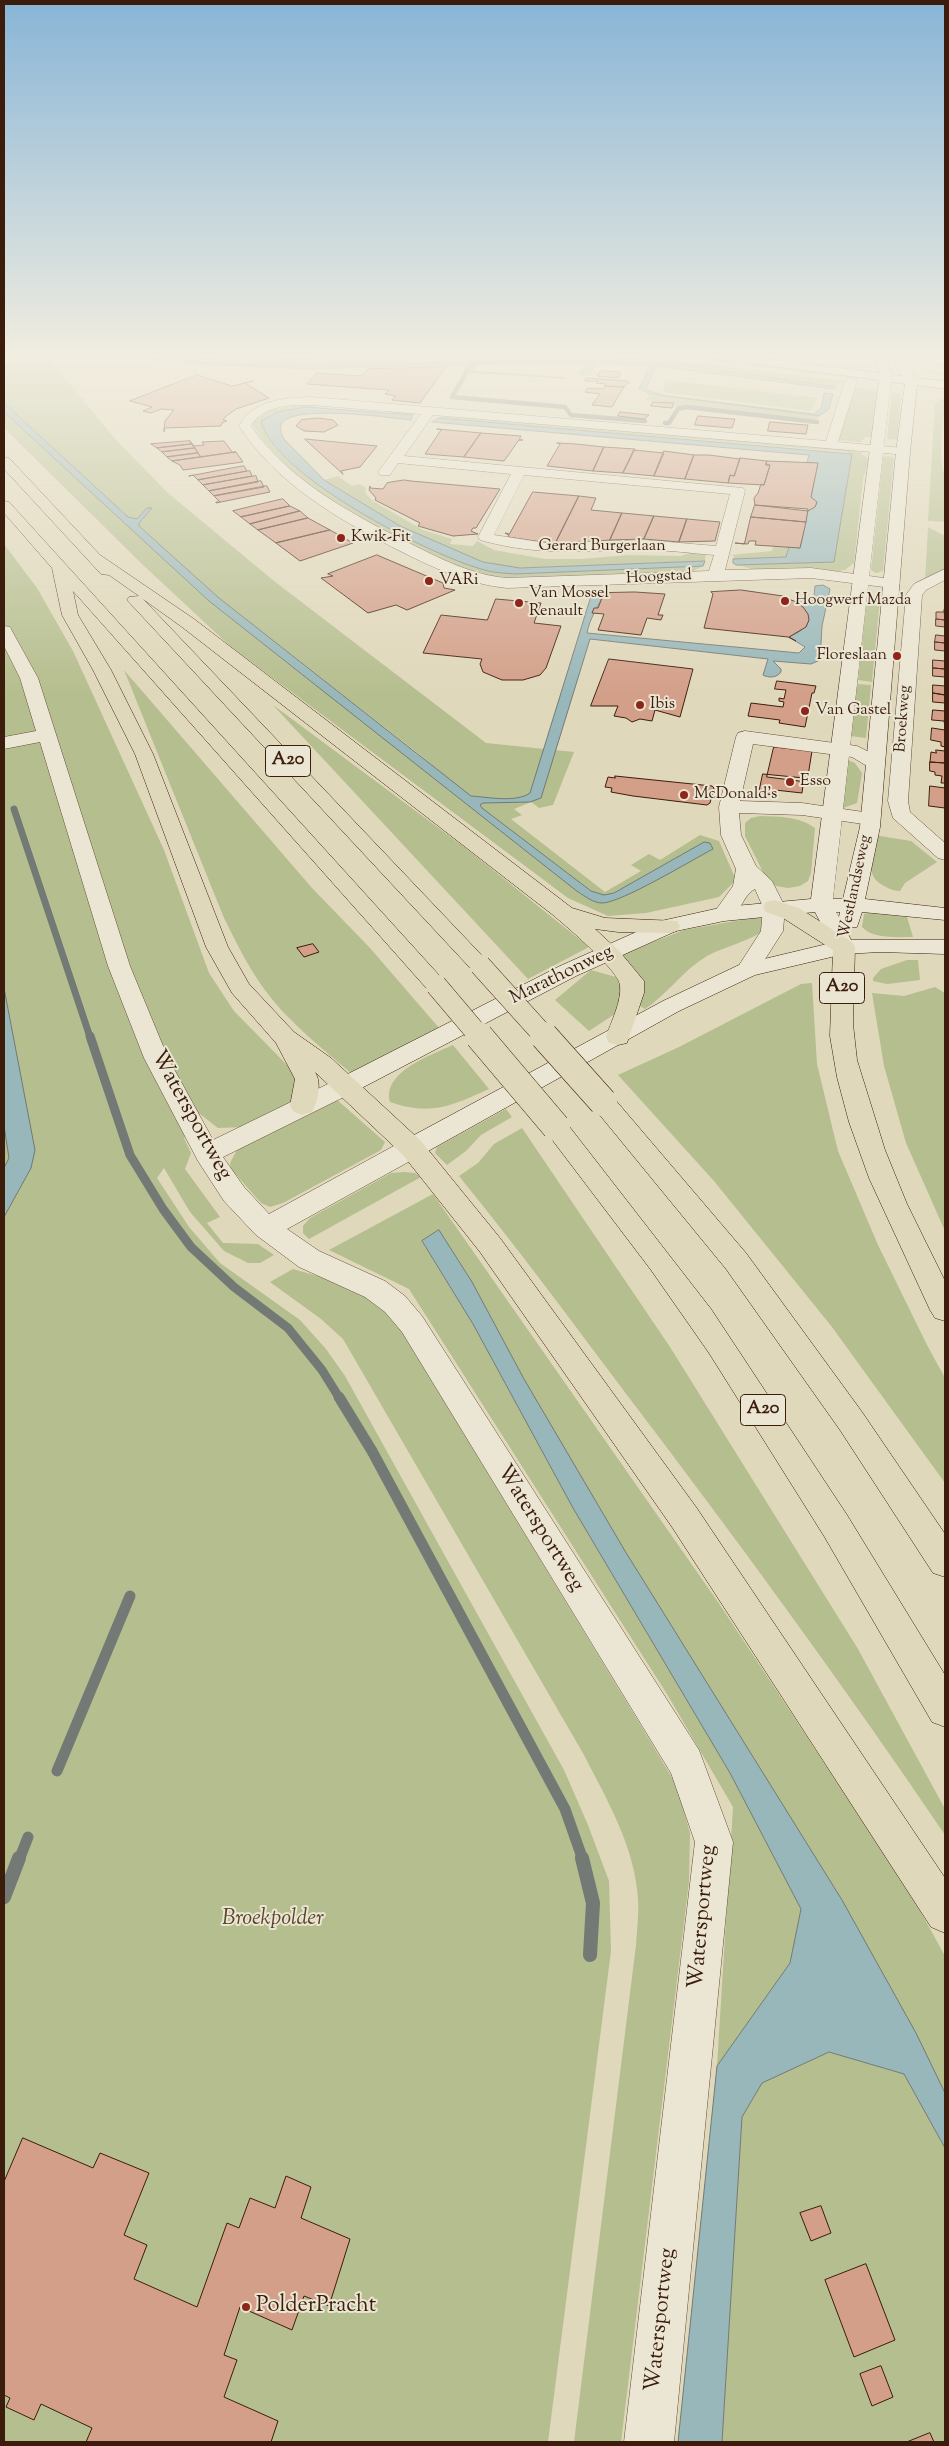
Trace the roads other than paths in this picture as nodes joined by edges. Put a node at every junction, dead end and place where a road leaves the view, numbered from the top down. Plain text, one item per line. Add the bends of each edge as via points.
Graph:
1 (12, 469) edge
2 (283, 469) edge
3 (387, 469) edge
4 (463, 469) edge
5 (876, 469) edge
6 (902, 469) edge
7 (516, 477) junction
8 (4, 505) edge
9 (721, 551) junction
10 (95, 558) junction
11 (60, 568) junction
12 (945, 574) edge
13 (716, 575) junction
14 (862, 580) junction
15 (892, 583) junction
16 (4, 630) edge
17 (46, 735) junction
18 (4, 743) edge
19 (839, 749) junction
20 (874, 762) junction
21 (729, 807) junction
22 (831, 813) junction
23 (870, 819) junction
24 (945, 828) edge
25 (921, 834) junction
26 (945, 854) edge
27 (747, 869) junction
28 (822, 905) junction
29 (852, 905) junction
30 (774, 907) junction
31 (561, 910) junction
32 (724, 914) junction
33 (945, 914) edge
34 (669, 926) junction
35 (844, 946) junction
36 (945, 947) edge
37 (606, 953) junction
38 (746, 970) junction
39 (618, 1037) junction
40 (285, 1038) junction
41 (344, 1086) junction
42 (303, 1106) junction
43 (412, 1148) junction
44 (207, 1154) junction
45 (266, 1228) junction
46 (945, 1310) edge
47 (945, 1562) edge
48 (945, 1709) edge
49 (945, 1913) edge
50 (649, 2442) edge

1 - 10 highway, A20
2 - 13 street, Hoogstad via 334,509 421,556 484,581 507,583
3 - 7 street via 385,472
4 - 7 street
5 - 14 street, Westlandseweg
6 - 15 street, Westlandseweg
7 - 9 street via 736,497
7 - 9 street, Gerard Burgerlaan via 485,537 512,546 554,550 646,545
8 - 11 highway, A20
9 - 13 street
10 - 31 highway, A20 via 188,623
10 - 47 highway, A20, bridge via 480,965 603,1102 736,1261 851,1421
11 - 40 highway, A20 via 70,615 144,754 217,947 240,988
11 - 48 highway, A20, bridge via 436,985 556,1127 623,1213 720,1344 861,1565
12 - 25 street, Broekweg via 920,587 914,595 898,800 900,814
13 - 14 street, Hoogstad via 811,573
14 - 15 street, Hoogstad
14 - 19 street, Westlandseweg
15 - 20 street, Westlandseweg
16 - 17 street, Watersportweg via 29,678
17 - 18 street
17 - 44 street, Watersportweg via 119,966 156,1058
19 - 20 street via 857,752
19 - 21 street via 745,737
19 - 22 street, Westlandseweg
20 - 23 street, Westlandseweg
21 - 22 street
21 - 27 street via 731,835
22 - 23 street
22 - 28 street, Westlandseweg
23 - 29 street, Westlandseweg
24 - 25 street
25 - 26 street
27 - 30 street via 764,886
27 - 32 street via 744,886
28 - 29 street, Marathonweg
28 - 30 street, Marathonweg
28 - 35 street, Westlandseweg
29 - 33 street, Marathonweg
29 - 35 street, Westlandseweg
30 - 32 street, Marathonweg
30 - 35 highway via 792,913
30 - 38 street via 772,931
31 - 34 highway via 580,920 602,924
31 - 37 highway, A20
32 - 34 street, Marathonweg
34 - 37 street, Marathonweg
35 - 36 street
35 - 38 street
35 - 46 highway, A20 via 843,1051 862,1125 874,1162
37 - 39 highway via 632,981 632,993
37 - 41 street, Marathonweg
38 - 39 street
39 - 43 street
40 - 41 highway, A20 via 322,1064
40 - 42 highway, A20 via 307,1079
41 - 42 street, Marathonweg
41 - 43 highway
42 - 44 street, Marathonweg
43 - 45 street
43 - 49 highway via 490,1245 684,1517
44 - 45 street, Watersportweg via 234,1194
45 - 50 street, Watersportweg via 309,1259 375,1289 395,1304 412,1324 686,1763 714,1842

